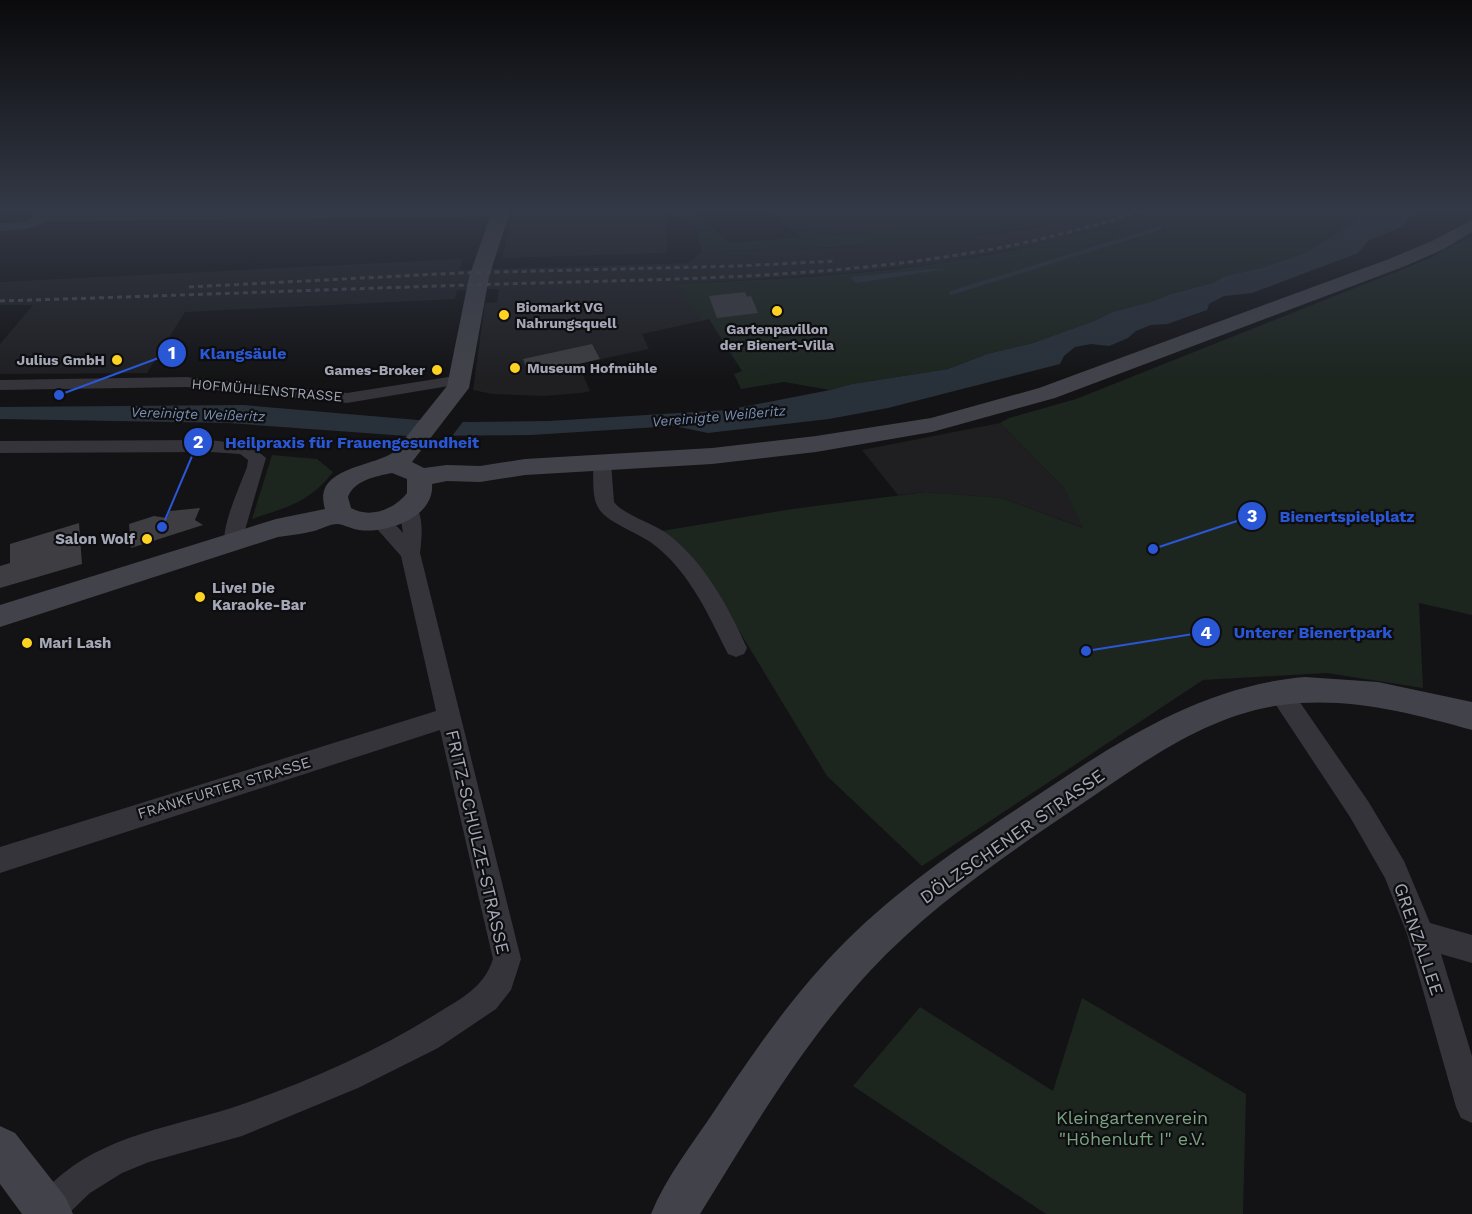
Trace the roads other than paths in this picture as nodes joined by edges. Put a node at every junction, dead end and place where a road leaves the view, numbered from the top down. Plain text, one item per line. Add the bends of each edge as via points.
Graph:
1 (482, 268) edge
2 (1384, 268) edge
3 (0, 386) edge
4 (454, 397) junction
5 (0, 447) edge
6 (602, 463) junction
7 (412, 475) junction
8 (338, 506) junction
9 (380, 521) junction
10 (234, 535) junction
11 (410, 553) junction
12 (0, 616) edge
13 (736, 648) dead end
14 (1280, 692) junction
15 (1472, 716) edge
16 (449, 717) junction
17 (0, 860) edge
18 (1421, 934) junction
19 (1472, 949) edge
20 (1472, 1107) edge
21 (0, 1148) edge
22 (48, 1213) edge
23 (674, 1214) edge

1 - 4 main road
2 - 6 main road via 1047,393 958,419 744,453
3 - 4 street, HOFMÜHLENSTRASSE via 186,382 347,398
4 - 7 main road
5 - 10 street via 178,445 244,449 257,458
6 - 7 main road via 525,467 480,474 450,486
6 - 13 street via 605,504 665,542 724,622
7 - 8 main road via 376,466 359,472 348,479
7 - 9 main road
7 - 11 street, FRITZ-SCHULZE-STRASSE
8 - 9 main road via 350,519
8 - 10 main road via 313,522
9 - 11 street, FRITZ-SCHULZE-STRASSE
10 - 12 main road
11 - 16 street, FRITZ-SCHULZE-STRASSE
14 - 15 main road, DÖLZSCHENER STRASSE via 1331,689 1421,702
14 - 18 street, GRENZALLEE via 1395,870
14 - 23 main road, DÖLZSCHENER STRASSE via 1221,707 1137,748 946,879 889,926 857,957 783,1048
16 - 17 street, FRANKFURTER STRASSE
16 - 22 street, FRITZ-SCHULZE-STRASSE via 507,958 501,980 486,999 427,1037 347,1077 242,1120 111,1161 78,1181
18 - 19 street
18 - 20 street, GRENZALLEE
21 - 22 main road

